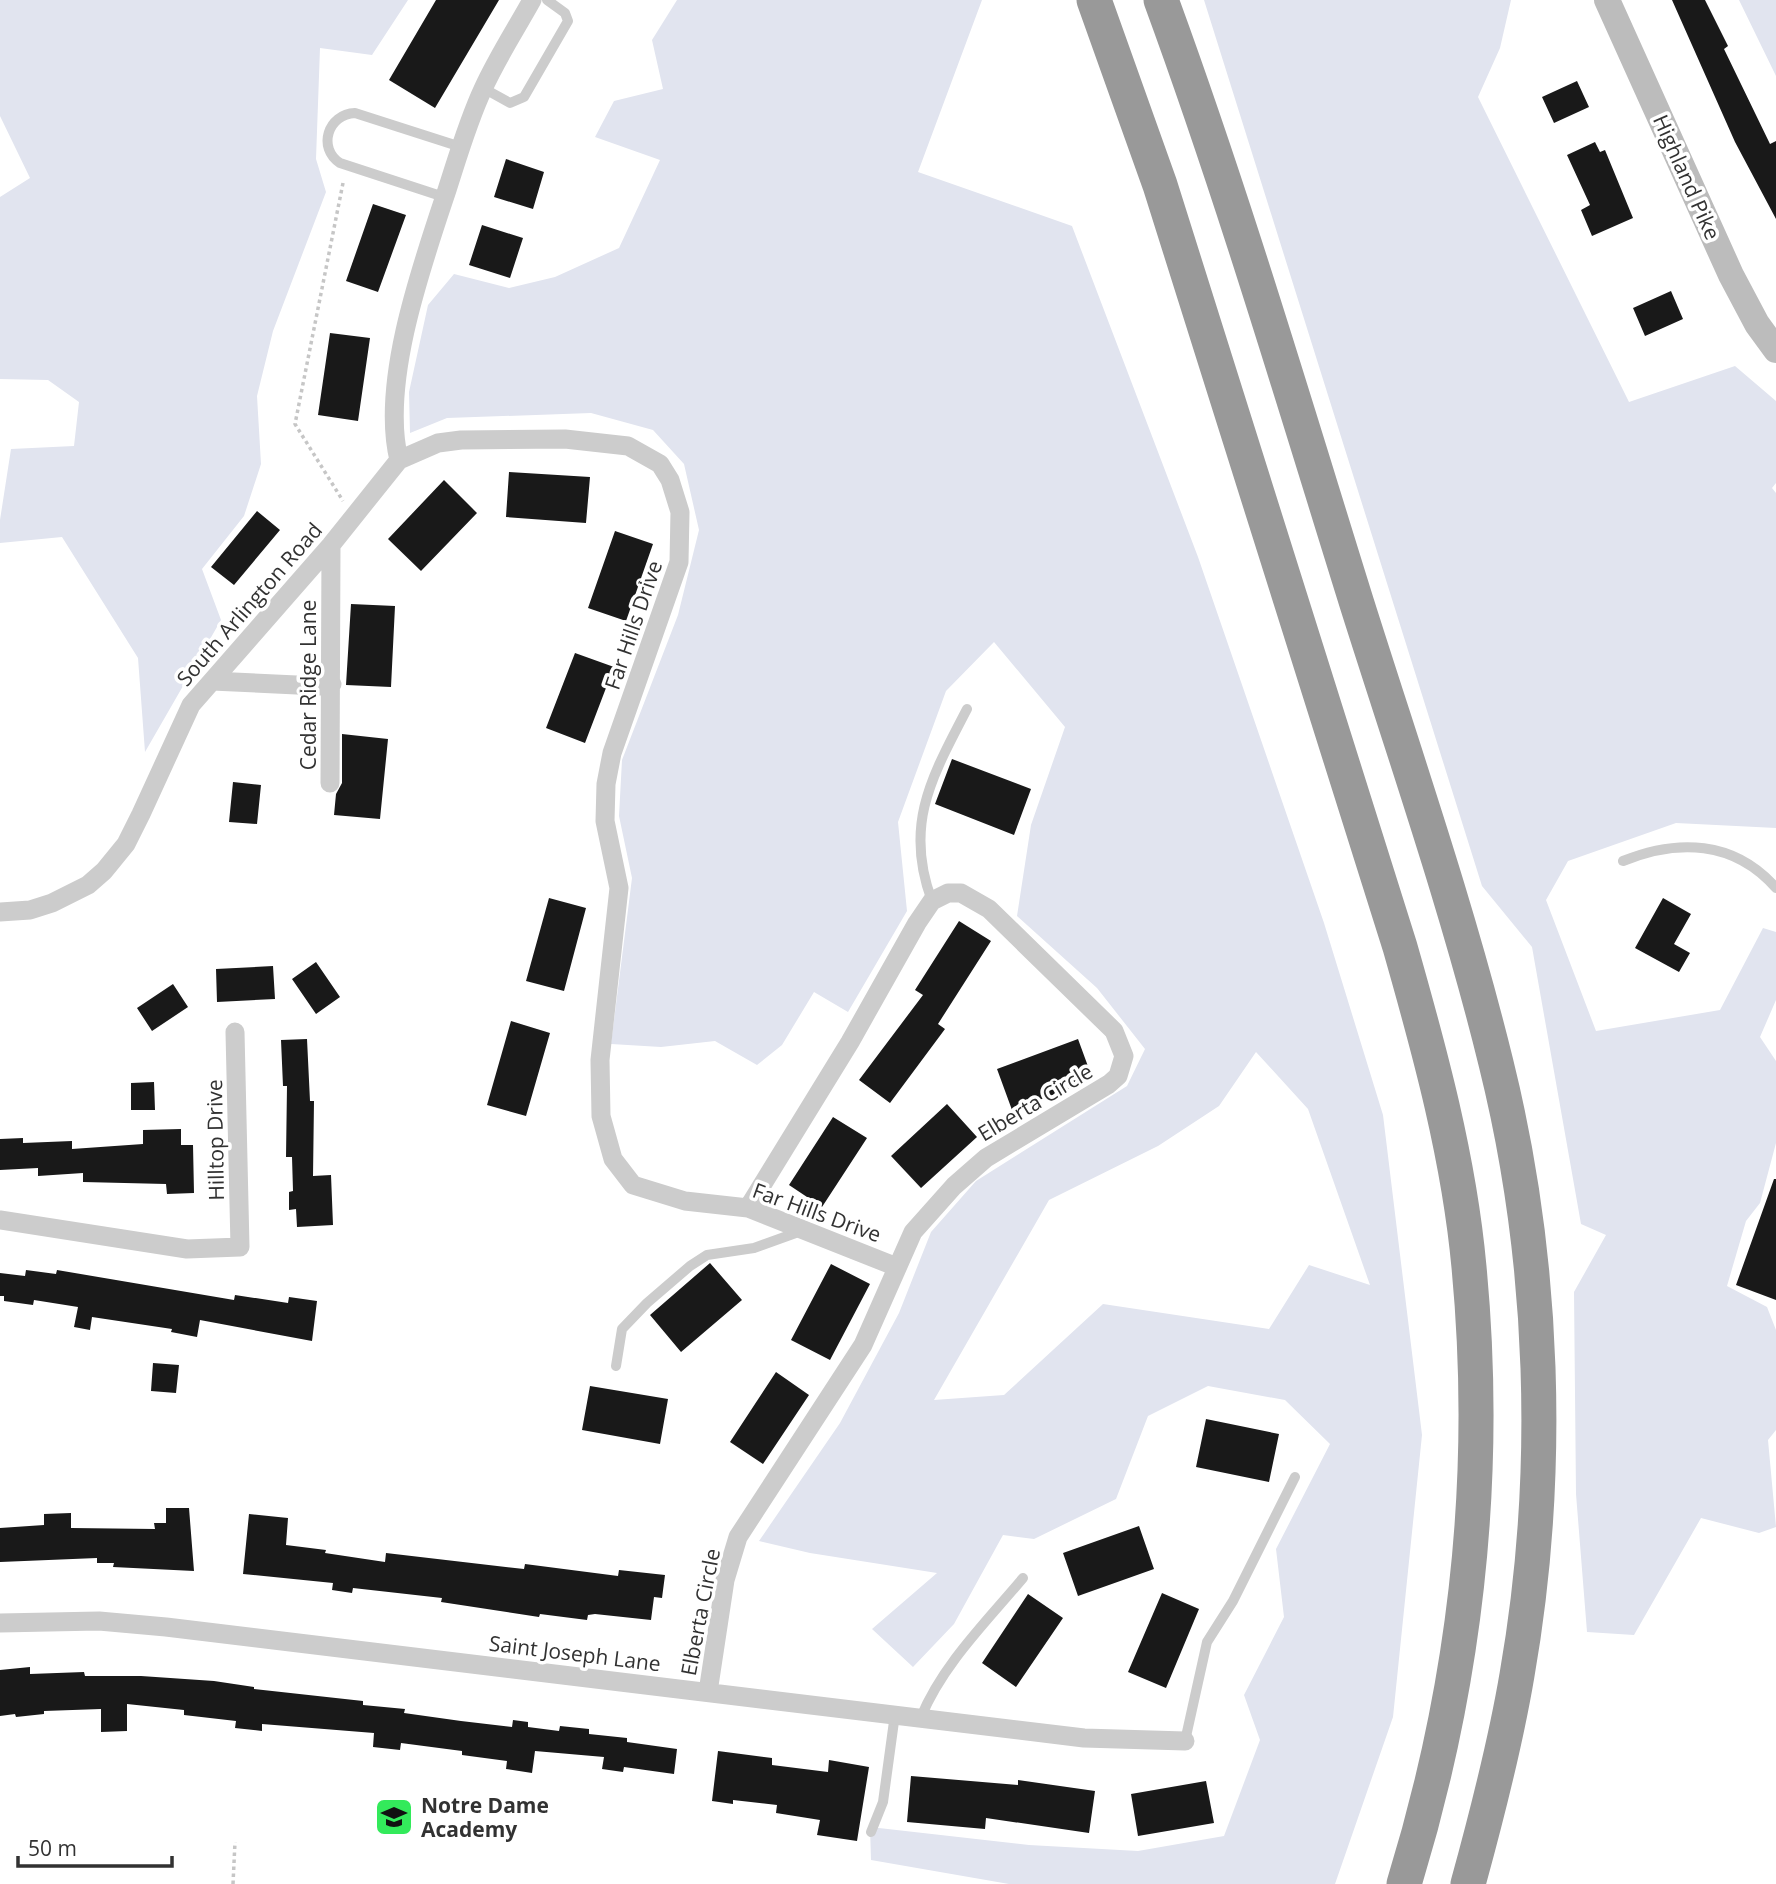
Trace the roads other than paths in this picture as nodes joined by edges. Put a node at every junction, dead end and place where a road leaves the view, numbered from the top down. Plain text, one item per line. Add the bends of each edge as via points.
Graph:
1 (532, 0) edge
2 (547, 0) edge
3 (1094, 0) edge
4 (1161, 0) edge
5 (1607, 0) edge
6 (483, 88) junction
7 (461, 147) junction
8 (444, 197) junction
9 (1776, 350) edge
10 (399, 460) junction
11 (331, 545) junction
12 (212, 681) junction
13 (332, 684) junction
14 (967, 709) dead end
15 (330, 783) dead end
16 (1623, 861) dead end
17 (1776, 888) edge
18 (932, 901) junction
19 (0, 912) edge
20 (235, 1032) dead end
21 (748, 1208) junction
22 (0, 1220) edge
23 (804, 1230) junction
24 (897, 1267) junction
25 (616, 1366) dead end
26 (1295, 1477) dead end
27 (1023, 1578) dead end
28 (0, 1623) edge
29 (708, 1692) junction
30 (895, 1714) junction
31 (921, 1717) junction
32 (1185, 1741) joint
33 (872, 1832) dead end
34 (1404, 1884) edge
35 (1468, 1884) edge

1 - 6 street
2 - 6 lane via 558,6 568,21 524,97 510,103
3 - 34 highway via 1160,185 1401,947 1434,1064 1454,1160 1469,1265 1476,1481 1458,1664 1427,1807
4 - 35 highway via 1454,913 1497,1066 1522,1198 1538,1378 1536,1492 1518,1673 1497,1781
5 - 9 street, Highland Pike via 1731,275
6 - 7 street
7 - 8 street
7 - 8 lane via 355,113 334,122 328,135 331,157 340,163
8 - 10 street via 407,326 395,400 394,440
10 - 11 street, South Arlington Road
10 - 21 street, Far Hills Drive via 438,443 461,440 565,439 628,446 652,457 670,480 680,512 680,562 612,753 606,784 605,821 619,888 600,1060 601,1116 613,1158 633,1185 685,1201
11 - 12 street, South Arlington Road
11 - 13 street, Cedar Ridge Lane
12 - 13 street
12 - 19 street, South Arlington Road via 191,705 131,834 104,870 88,885 52,903
13 - 15 street, Cedar Ridge Lane
14 - 18 lane via 928,784 924,802 921,834 925,881
16 - 17 lane via 1650,849 1701,847 1748,865
18 - 21 street
18 - 24 street, Elberta Circle via 961,893 989,909 1098,1012 1114,1031 1124,1056 1118,1076 1109,1084 986,1158 954,1185 913,1232
20 - 22 street, Hilltop Drive via 240,1247 187,1249
21 - 23 street, Far Hills Drive
23 - 24 street, Far Hills Drive
23 - 25 lane via 754,1248 706,1255 690,1266 622,1329
24 - 29 street, Elberta Circle via 863,1345 738,1537 725,1580
26 - 32 lane via 1208,1642
27 - 31 lane via 950,1666
28 - 29 street, Saint Joseph Lane via 99,1621 166,1627
29 - 30 street, Saint Joseph Lane
30 - 31 street, Saint Joseph Lane
30 - 33 lane via 883,1802
31 - 32 street, Saint Joseph Lane via 1084,1738

